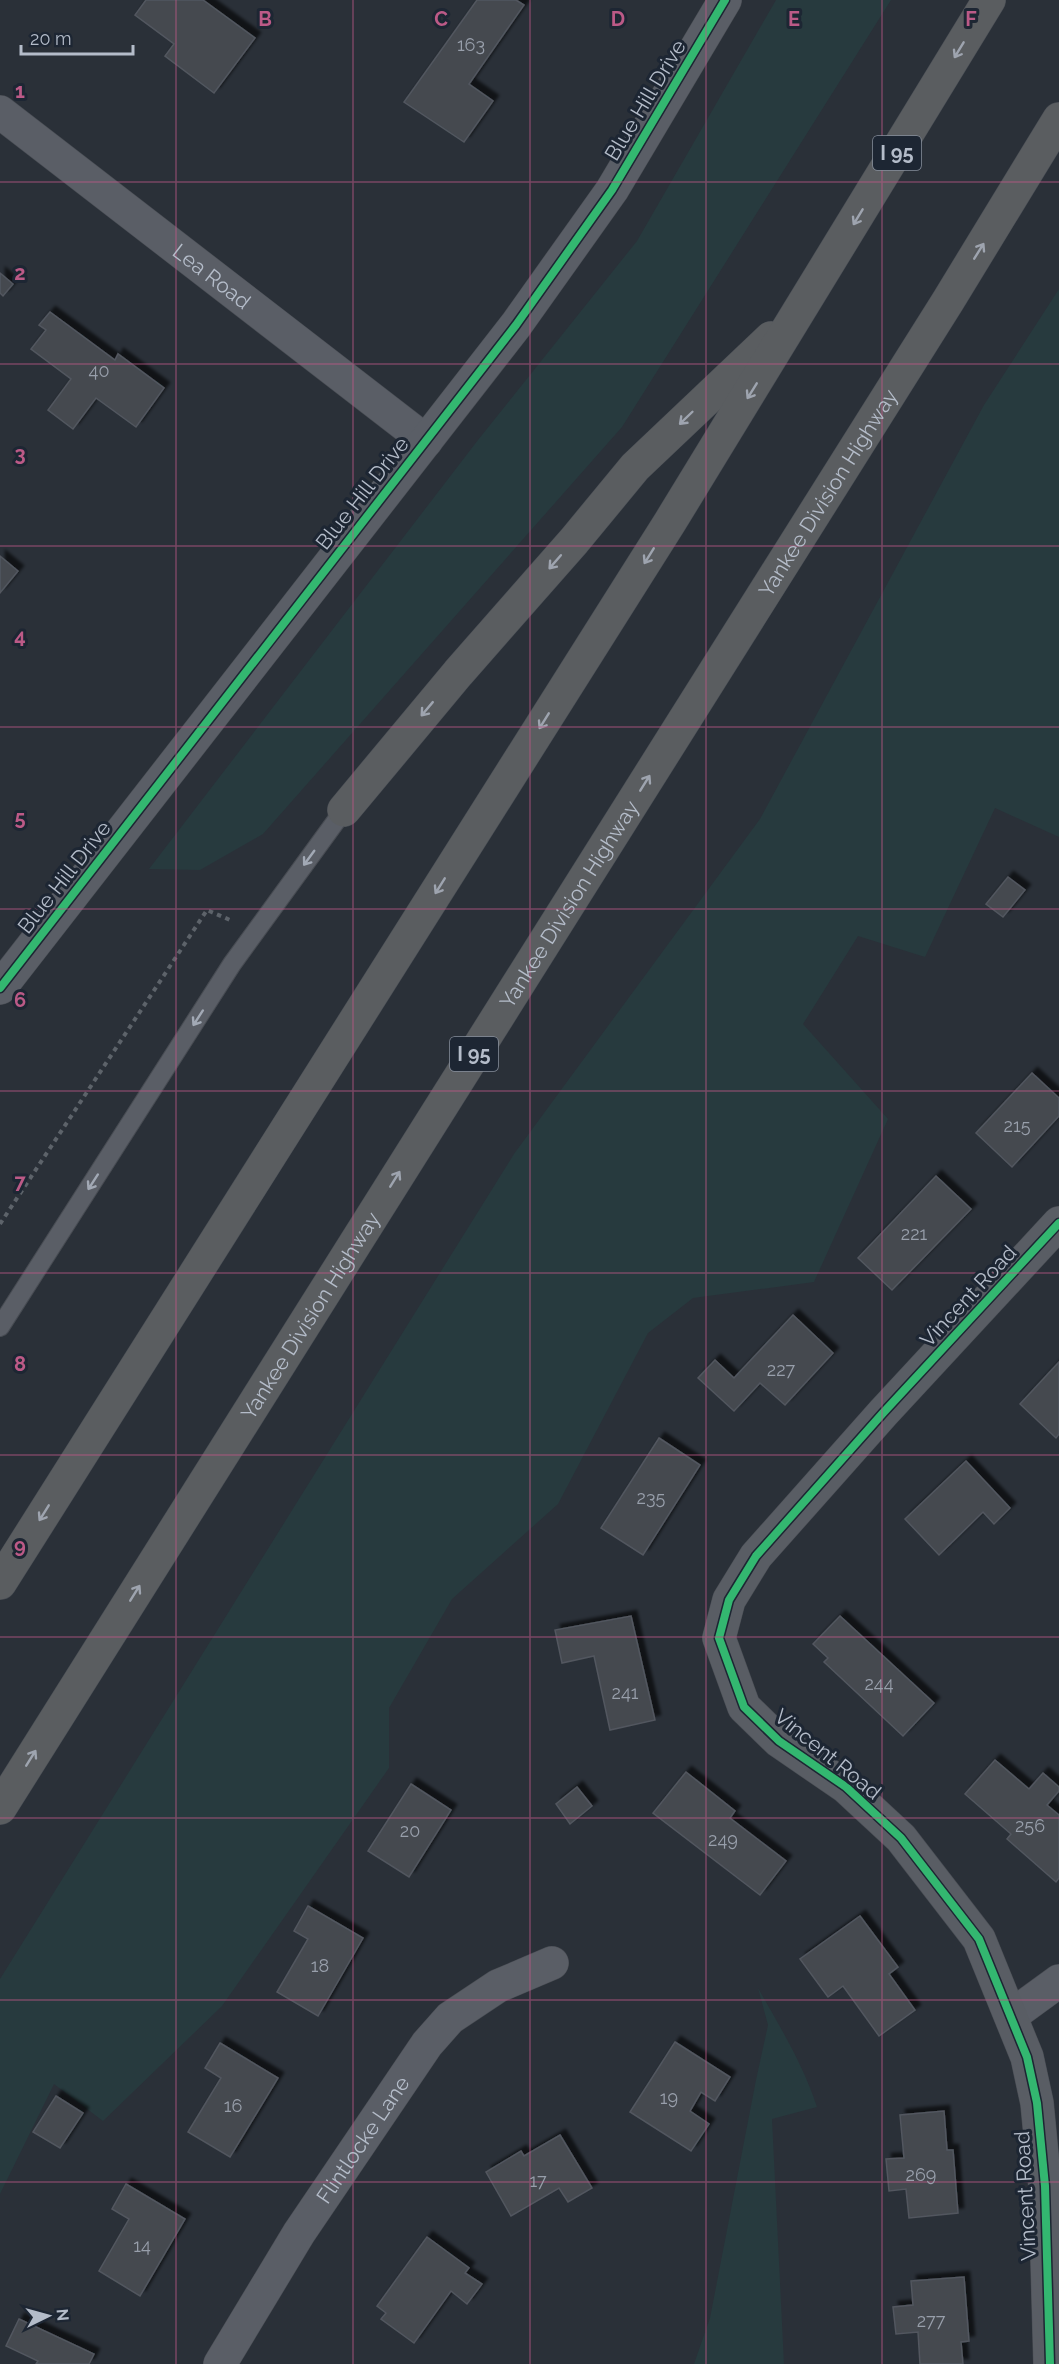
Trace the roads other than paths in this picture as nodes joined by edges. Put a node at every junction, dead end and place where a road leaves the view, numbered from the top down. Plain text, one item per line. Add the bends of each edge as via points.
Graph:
1 (725, 0) edge
2 (989, 0) edge
3 (0, 112) edge
4 (1059, 119) edge
5 (805, 305) junction
6 (426, 441) junction
7 (344, 810) joint
8 (0, 988) edge
9 (1059, 1223) edge
10 (0, 1327) edge
11 (0, 1583) edge
12 (0, 1808) edge
13 (552, 1963) dead end
14 (1059, 1982) edge
15 (1011, 2016) junction
16 (220, 2364) edge
17 (1050, 2364) edge

1 - 6 street, Blue Hill Drive via 612,190 516,325
2 -> 5 highway, I 95
3 - 6 street, Lea Road
12 -> 4 highway, Yankee Division Highway / I 95
5 -> 7 highway via 635,467
5 -> 11 highway, I 95
6 - 8 street, Blue Hill Drive
7 -> 10 lane via 232,964
9 - 15 street, Vincent Road via 756,1556 729,1600 719,1638 744,1707 779,1741 846,1787 901,1838 979,1939
13 - 16 street, Flintlocke Lane via 498,1986 450,2018 427,2044 299,2233
14 - 15 street
15 - 17 street, Vincent Road via 1027,2057 1037,2103 1045,2186

